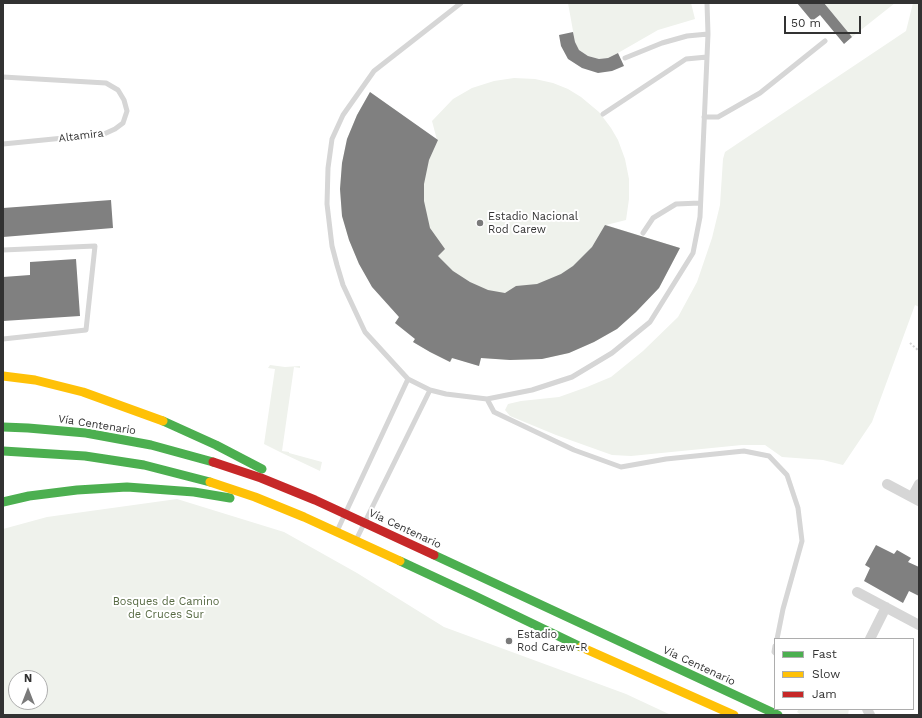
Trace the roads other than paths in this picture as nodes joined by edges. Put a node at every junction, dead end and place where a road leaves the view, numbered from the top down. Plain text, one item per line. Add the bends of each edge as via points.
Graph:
1 (461, 3) edge
2 (707, 3) edge
3 (708, 34) junction
4 (825, 41) dead end
5 (707, 57) junction
6 (625, 58) dead end
7 (3, 77) edge
8 (603, 114) dead end
9 (704, 116) junction
10 (3, 144) edge
11 (700, 203) junction
12 (644, 233) dead end
13 (3, 250) edge
14 (3, 339) edge
15 (3, 376) edge
16 (408, 379) junction
17 (430, 390) junction
18 (487, 399) junction
19 (3, 427) edge
20 (3, 451) edge
21 (887, 484) dead end
22 (919, 484) edge
23 (916, 499) edge
24 (315, 500) junction
25 (3, 502) edge
26 (345, 514) junction
27 (304, 517) junction
28 (364, 523) junction
29 (337, 532) junction
30 (355, 540) junction
31 (857, 592) dead end
32 (886, 607) junction
33 (919, 625) edge
34 (776, 638) edge
35 (870, 638) edge
36 (776, 712) edge
37 (734, 715) edge

1 - 16 lane via 374,71 343,115 332,139 326,204 332,246 343,285 365,332
2 - 3 lane
3 - 5 lane
3 - 6 lane via 687,36 662,43
4 - 9 lane via 760,93 718,117
5 - 8 lane via 686,59
5 - 9 lane
7 - 10 lane, Altamira via 106,83 118,90 127,111 123,123 104,134
9 - 11 lane
11 - 12 lane via 676,204 653,218
11 - 18 lane via 693,253 650,322 612,353 572,377 532,390
13 - 14 lane via 95,246 86,330
15 - 24 highway via 35,380 76,390 138,411 272,474
16 - 17 lane
16 - 26 lane
17 - 18 lane
17 - 28 lane
18 - 34 lane via 494,412 574,450 621,467 666,459 744,451 769,456 787,475 798,508 802,541
19 - 24 highway, Vía Centenario via 86,433 151,445 261,478
20 - 27 highway via 85,456 144,465 202,479
21 - 23 street
22 - 23 street
24 - 26 highway, Vía Centenario
25 - 27 highway via 76,490 127,487 194,492 252,502
26 - 28 highway, Vía Centenario
26 - 29 lane
27 - 29 highway
28 - 30 lane
28 - 36 highway, Vía Centenario via 744,700
29 - 30 highway
30 - 37 highway via 563,639
31 - 32 street
32 - 33 street
32 - 35 street

